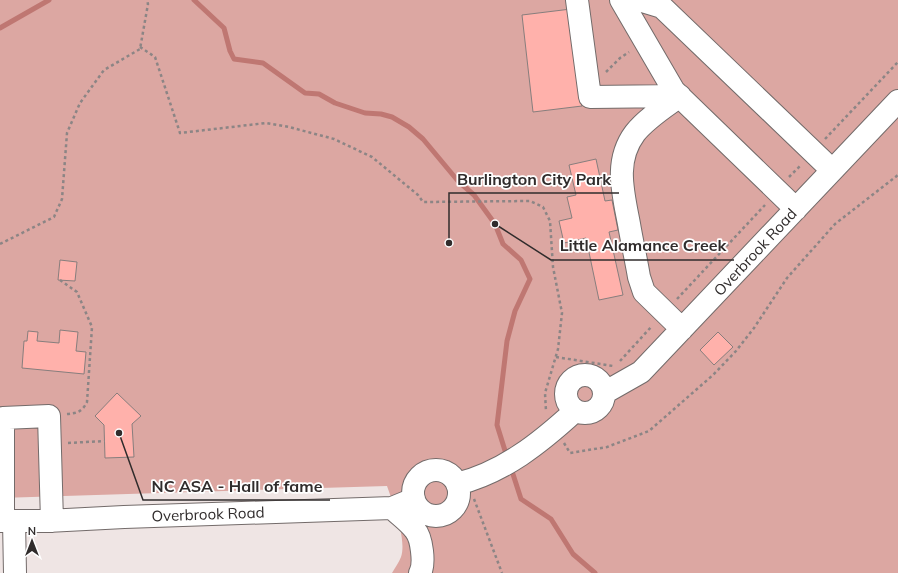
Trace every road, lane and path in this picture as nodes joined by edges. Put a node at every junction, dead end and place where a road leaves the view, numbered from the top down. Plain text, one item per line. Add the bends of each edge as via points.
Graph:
1 (147, 0) edge
2 (577, 0) edge
3 (621, 0) edge
4 (639, 0) edge
5 (644, 39) junction
6 (140, 47) junction
7 (898, 62) edge
8 (587, 77) junction
9 (680, 96) junction
10 (898, 101) edge
11 (813, 152) junction
12 (832, 170) junction
13 (898, 175) edge
14 (777, 190) junction
15 (796, 208) junction
16 (0, 244) edge
17 (60, 280) dead end
18 (665, 312) junction
19 (682, 329) junction
20 (556, 356) junction
21 (604, 393) junction
22 (575, 411) junction
23 (49, 416) junction
24 (556, 430) junction
25 (105, 442) dead end
26 (50, 443) junction
27 (465, 478) junction
28 (410, 490) junction
29 (392, 508) junction
30 (6, 521) edge
31 (52, 521) junction
32 (15, 573) edge
33 (420, 573) edge
34 (502, 573) edge

1 - 6 path
2 - 8 street
3 - 5 street
4 - 11 street via 662,7
5 - 8 path via 604,75
5 - 9 street via 674,91
6 - 16 path via 104,70 80,103 67,133 62,199 54,217
6 - 20 path via 155,57 180,133 266,123 290,126 334,139 372,157 423,202 530,201 543,207 550,221 553,267 562,313
7 - 11 path
8 - 9 street via 590,97
9 - 14 street
9 - 18 street via 635,133 628,145 621,174 639,278 644,292
10 - 12 street, Overbrook Road
11 - 12 street
11 - 14 path
12 - 15 street, Overbrook Road
13 - 24 path via 835,224 787,278 736,351 713,375 649,431 607,447 570,453
14 - 15 street
14 - 18 path
15 - 19 street, Overbrook Road
17 - 23 path via 77,292 92,327 87,402 84,409 75,413
18 - 19 street
18 - 20 path via 613,366
19 - 21 street, Overbrook Road via 641,372
20 - 24 path via 545,393 546,411
21 - 22 street via 604,399 597,409 587,414
21 - 22 street via 601,384 593,377 587,375 574,378 566,388 565,395 566,401
22 - 24 street
23 - 26 street
23 - 30 street via 3,418
24 - 27 street via 522,455
25 - 26 path
26 - 31 street
27 - 28 street via 453,478 447,473 432,471 419,478 413,491
27 - 28 path via 450,465 432,463 416,471
27 - 28 street via 455,506 443,515 428,515 422,511
27 - 34 path
28 - 29 street, Overbrook Road
29 - 31 street, Overbrook Road
29 - 33 street via 416,530 422,550
30 - 31 street, Overbrook Road
30 - 32 street

